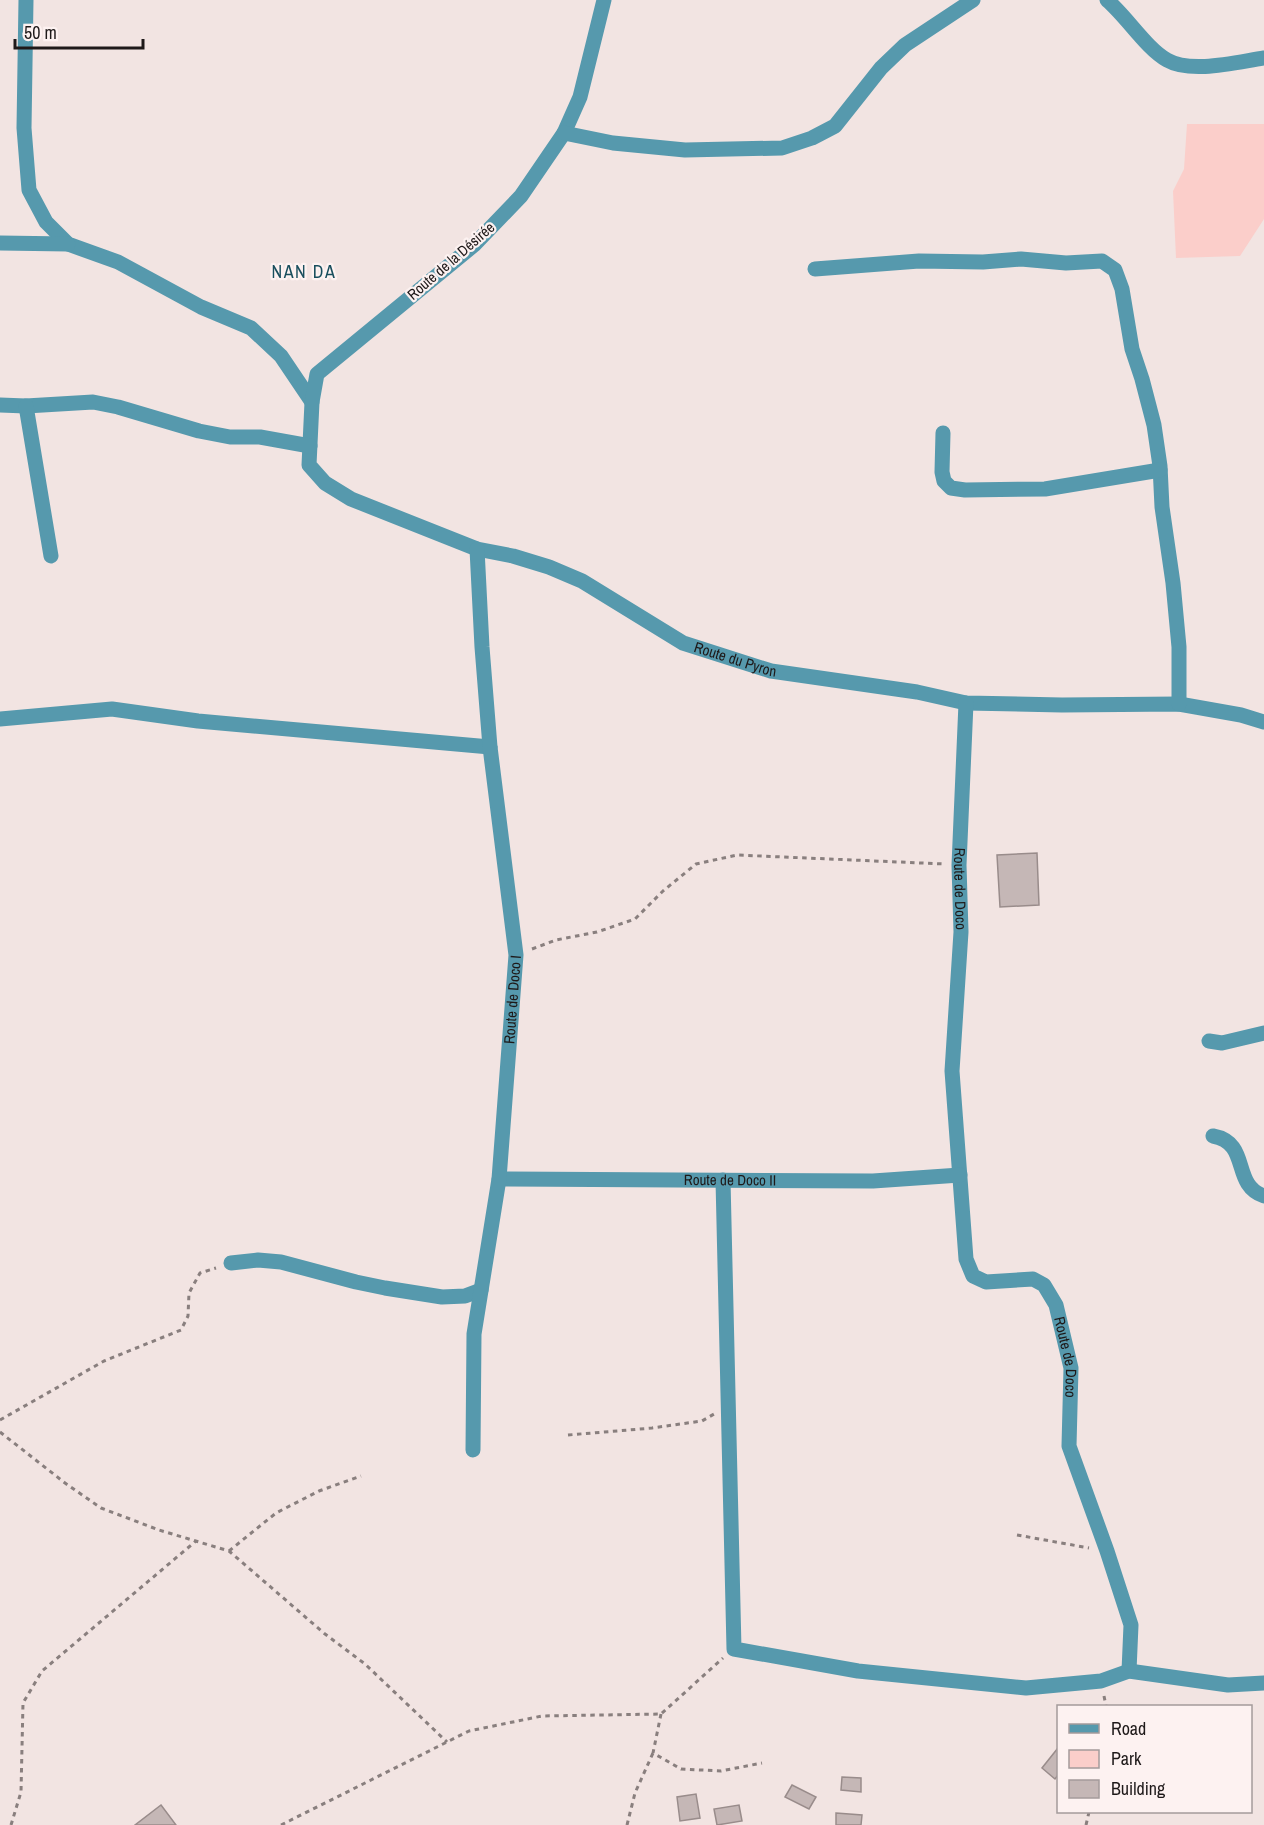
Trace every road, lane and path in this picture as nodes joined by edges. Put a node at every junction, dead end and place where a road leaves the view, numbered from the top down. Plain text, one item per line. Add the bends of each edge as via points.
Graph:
1 (26, 0) edge
2 (604, 0) edge
3 (973, 0) edge
4 (1107, 0) edge
5 (1264, 58) edge
6 (564, 133) junction
7 (0, 243) edge
8 (68, 243) junction
9 (815, 269) dead end
10 (312, 402) junction
11 (0, 405) edge
12 (26, 406) junction
13 (943, 433) dead end
14 (310, 446) junction
15 (1160, 470) junction
16 (477, 549) junction
17 (51, 556) dead end
18 (966, 703) junction
19 (1179, 704) junction
20 (0, 719) edge
21 (1264, 722) edge
22 (490, 747) junction
23 (959, 865) junction
24 (516, 955) junction
25 (1264, 1033) edge
26 (1209, 1041) dead end
27 (1213, 1136) dead end
28 (960, 1175) junction
29 (499, 1179) junction
30 (723, 1180) junction
31 (1264, 1196) edge
32 (231, 1263) joint
33 (481, 1290) junction
34 (728, 1406) junction
35 (0, 1420) edge
36 (0, 1432) edge
37 (568, 1435) dead end
38 (473, 1450) dead end
39 (361, 1476) dead end
40 (1017, 1535) dead end
41 (196, 1541) junction
42 (229, 1551) junction
43 (1107, 1551) junction
44 (734, 1648) junction
45 (1129, 1671) junction
46 (1264, 1683) edge
47 (662, 1714) junction
48 (447, 1742) junction
49 (652, 1754) junction
50 (762, 1763) dead end
51 (11, 1825) edge
52 (281, 1825) edge
53 (627, 1825) edge

1 - 8 street via 24,128 29,190 46,222
2 - 6 street, Route de la Désirée via 580,97
3 - 6 street via 905,45 835,126 782,148 686,150 613,143
4 - 5 street via 1167,61 1198,67
6 - 10 street, Route de la Désirée via 521,196 474,245 317,374
7 - 8 street
8 - 10 street via 118,262 201,307 251,328 281,356
9 - 15 street via 1021,258 1066,263 1102,261 1115,270 1122,289 1131,349 1154,425
10 - 14 street, Route du Pyron
11 - 12 street
12 - 14 street via 93,402 199,431
12 - 17 street
13 - 15 street via 942,472 951,488 1045,489
14 - 16 street, Route du Pyron via 309,465 325,483 351,500
15 - 19 street via 1179,648
16 - 18 street, Route du Pyron via 513,556 582,581 683,643 725,658 771,671
16 - 22 street, Route de Doco I
18 - 19 street, Route du Pyron
18 - 23 street, Route de Doco
19 - 21 street, Route du Pyron
20 - 22 street via 112,709 198,721
22 - 24 street, Route de Doco I
23 - 24 path via 737,855 696,864 636,919
23 - 28 street, Route de Doco via 961,932 952,1071
24 - 29 street, Route de Doco I
25 - 26 street via 1221,1043
27 - 31 street via 1229,1141 1248,1185
28 - 30 street, Route de Doco II via 873,1181
28 - 43 street, Route de Doco via 966,1259 973,1276 986,1282 1033,1279 1044,1285 1056,1305 1071,1368 1069,1446
29 - 30 street, Route de Doco II
29 - 33 street, Route de Doco I
30 - 34 street
32 - 33 street via 281,1262 356,1282 442,1296 465,1296
32 - 35 path via 201,1273 189,1293 188,1316 181,1330 105,1361
33 - 38 street, Route de Doco I via 474,1334
34 - 37 path via 702,1421
34 - 44 street
36 - 41 path via 101,1508
39 - 42 path via 319,1491 276,1513
40 - 43 path
41 - 42 path
41 - 51 path via 42,1671 24,1703 21,1792
42 - 48 path via 365,1664
43 - 45 street, Route de Doco via 1131,1625
44 - 45 street via 858,1671 1026,1688 1101,1681
44 - 47 path
45 - 46 street via 1228,1685
47 - 48 path via 542,1716 469,1731
47 - 49 path
48 - 52 path
49 - 50 path via 681,1769 721,1771
49 - 53 path via 635,1793

